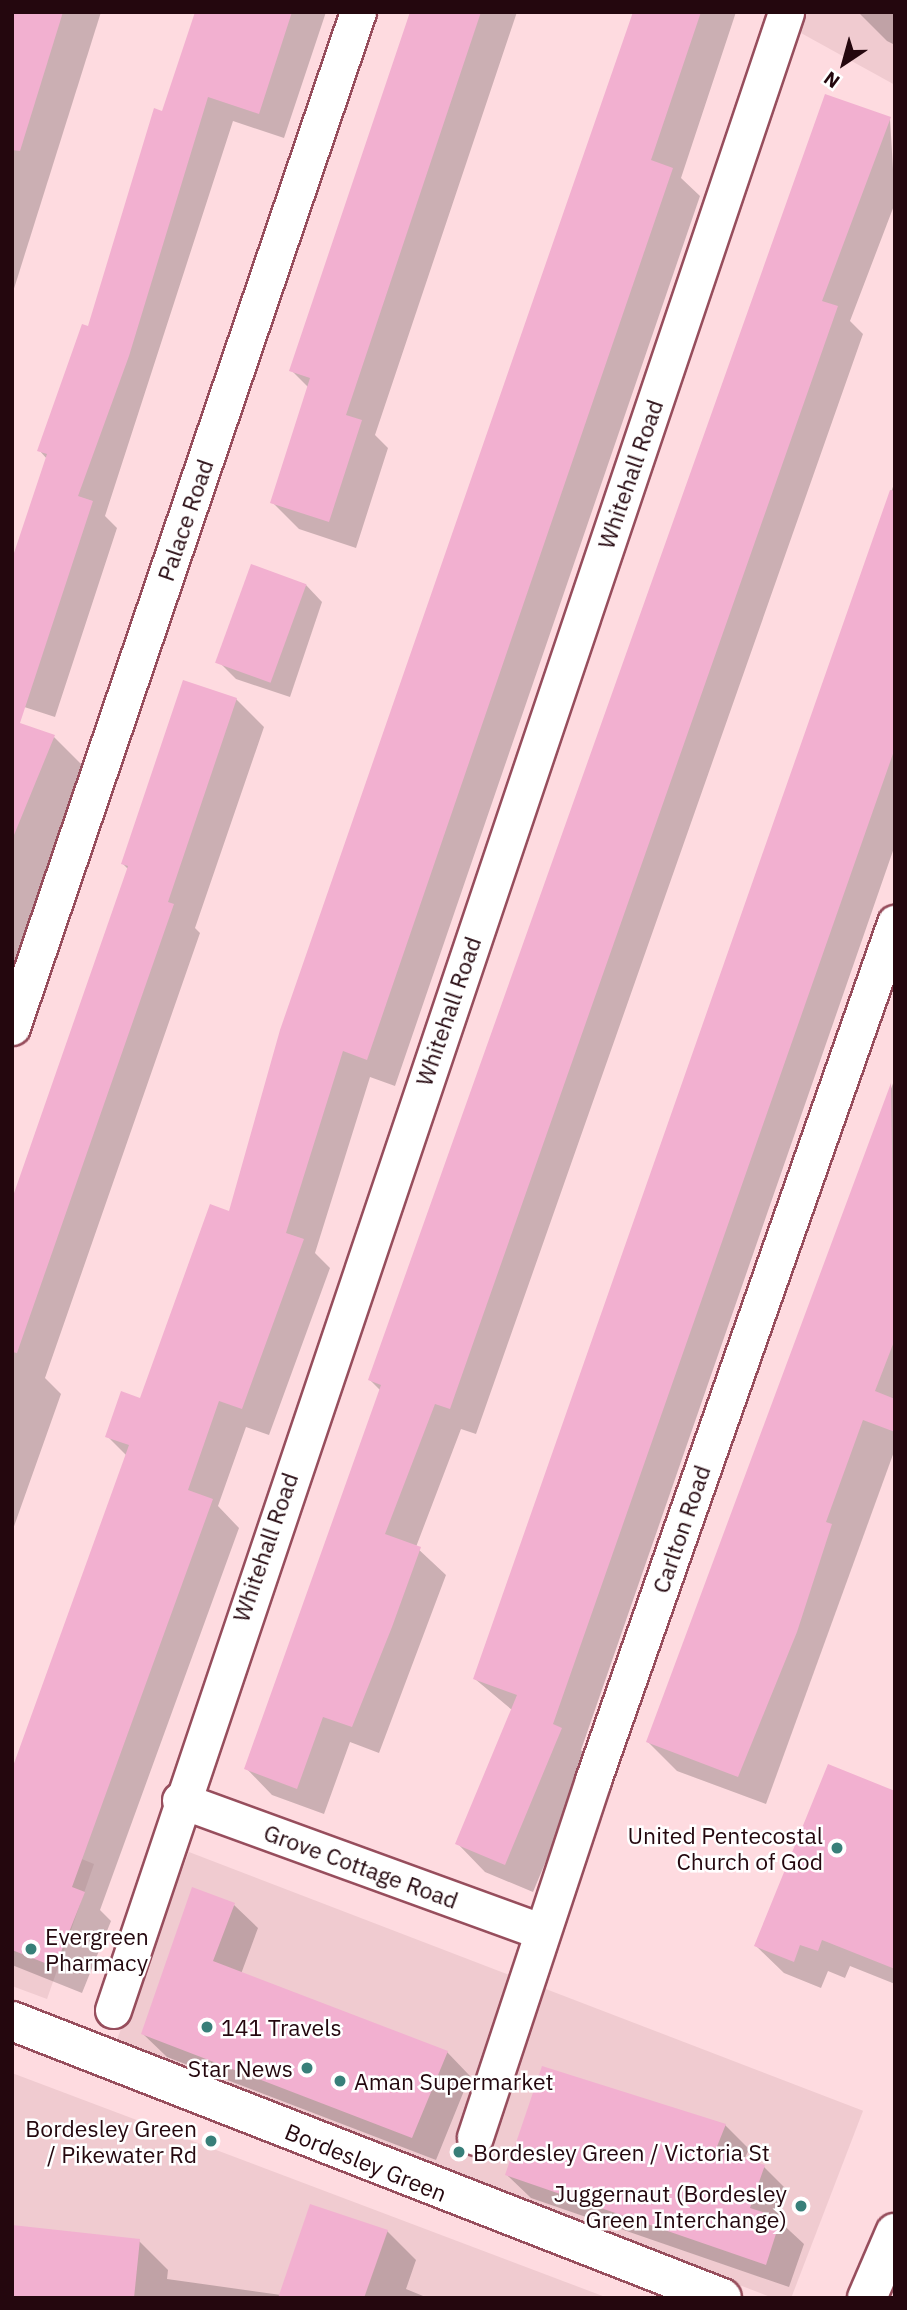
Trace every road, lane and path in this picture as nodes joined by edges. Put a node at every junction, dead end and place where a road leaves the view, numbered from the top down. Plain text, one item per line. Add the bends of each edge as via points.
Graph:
1 (358, 12) edge
2 (786, 12) edge
3 (895, 923) edge
4 (12, 1027) edge
5 (180, 1800) junction
6 (542, 1932) junction
7 (113, 2010) dead end
8 (12, 2021) edge
9 (475, 2137) dead end
10 (895, 2233) edge
11 (722, 2298) edge
12 (867, 2298) edge

1 - 4 street, Palace Road
2 - 5 street, Whitehall Road
3 - 6 street, Carlton Road
5 - 6 street, Grove Cottage Road
5 - 7 street, Whitehall Road
6 - 9 street, Carlton Road
8 - 11 main road, Bordesley Green
10 - 12 main road

